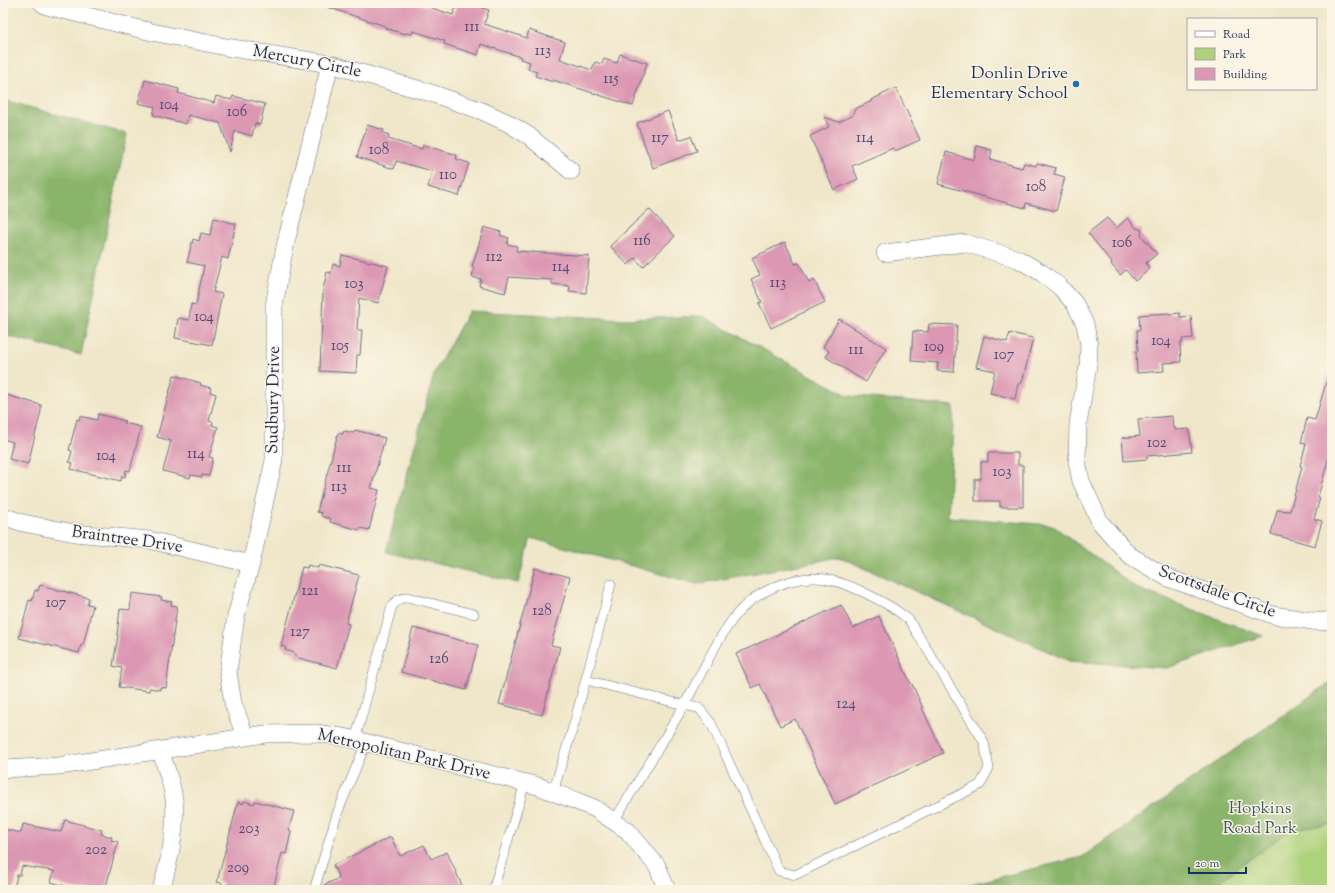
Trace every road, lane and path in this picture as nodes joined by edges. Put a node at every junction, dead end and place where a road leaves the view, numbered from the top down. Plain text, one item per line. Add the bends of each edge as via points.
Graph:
1 (45, 4) edge
2 (330, 64) junction
3 (571, 171) dead end
4 (885, 253) dead end
5 (3, 516) edge
6 (251, 564) junction
7 (611, 584) dead end
8 (474, 614) dead end
9 (1332, 620) edge
10 (586, 680) junction
11 (684, 705) junction
12 (245, 736) junction
13 (361, 742) junction
14 (161, 751) junction
15 (3, 769) edge
16 (525, 783) junction
17 (554, 792) junction
18 (614, 821) junction
19 (162, 890) edge
20 (314, 890) edge
21 (493, 890) edge
22 (667, 890) edge

1 - 2 street, Mercury Circle via 152,32
2 - 3 street, Mercury Circle via 431,93 482,111 529,136
2 - 6 street, Sudbury Drive via 285,246 274,306 274,460
4 - 9 street, Scottsdale Circle via 965,243 1018,259 1060,287 1075,304 1085,324 1089,345 1078,424 1077,461 1081,481 1100,522 1129,555 1168,578 1273,615 1319,622
5 - 6 street, Braintree Drive via 23,523 75,533 149,540
6 - 12 street, Sudbury Drive via 236,616 228,672 233,704
7 - 10 lane
8 - 13 lane via 407,597 398,600 392,606
10 - 11 lane
10 - 17 lane
11 - 11 lane via 716,644 737,615 755,598 778,585 802,579 824,579 850,585 897,609 908,620 984,742 989,768 980,785 795,874 789,874 778,871 711,723 699,708
11 - 18 lane
12 - 13 street, Metropolitan Park Drive via 316,733
12 - 14 street, Metropolitan Park Drive
13 - 16 street, Metropolitan Park Drive
13 - 20 lane
14 - 15 street, Metropolitan Park Drive via 59,766
14 - 19 street via 174,798 168,869
16 - 17 street, Metropolitan Park Drive
16 - 21 lane
17 - 18 street, Metropolitan Park Drive via 594,808
18 - 22 street, Metropolitan Park Drive via 628,831 657,866

